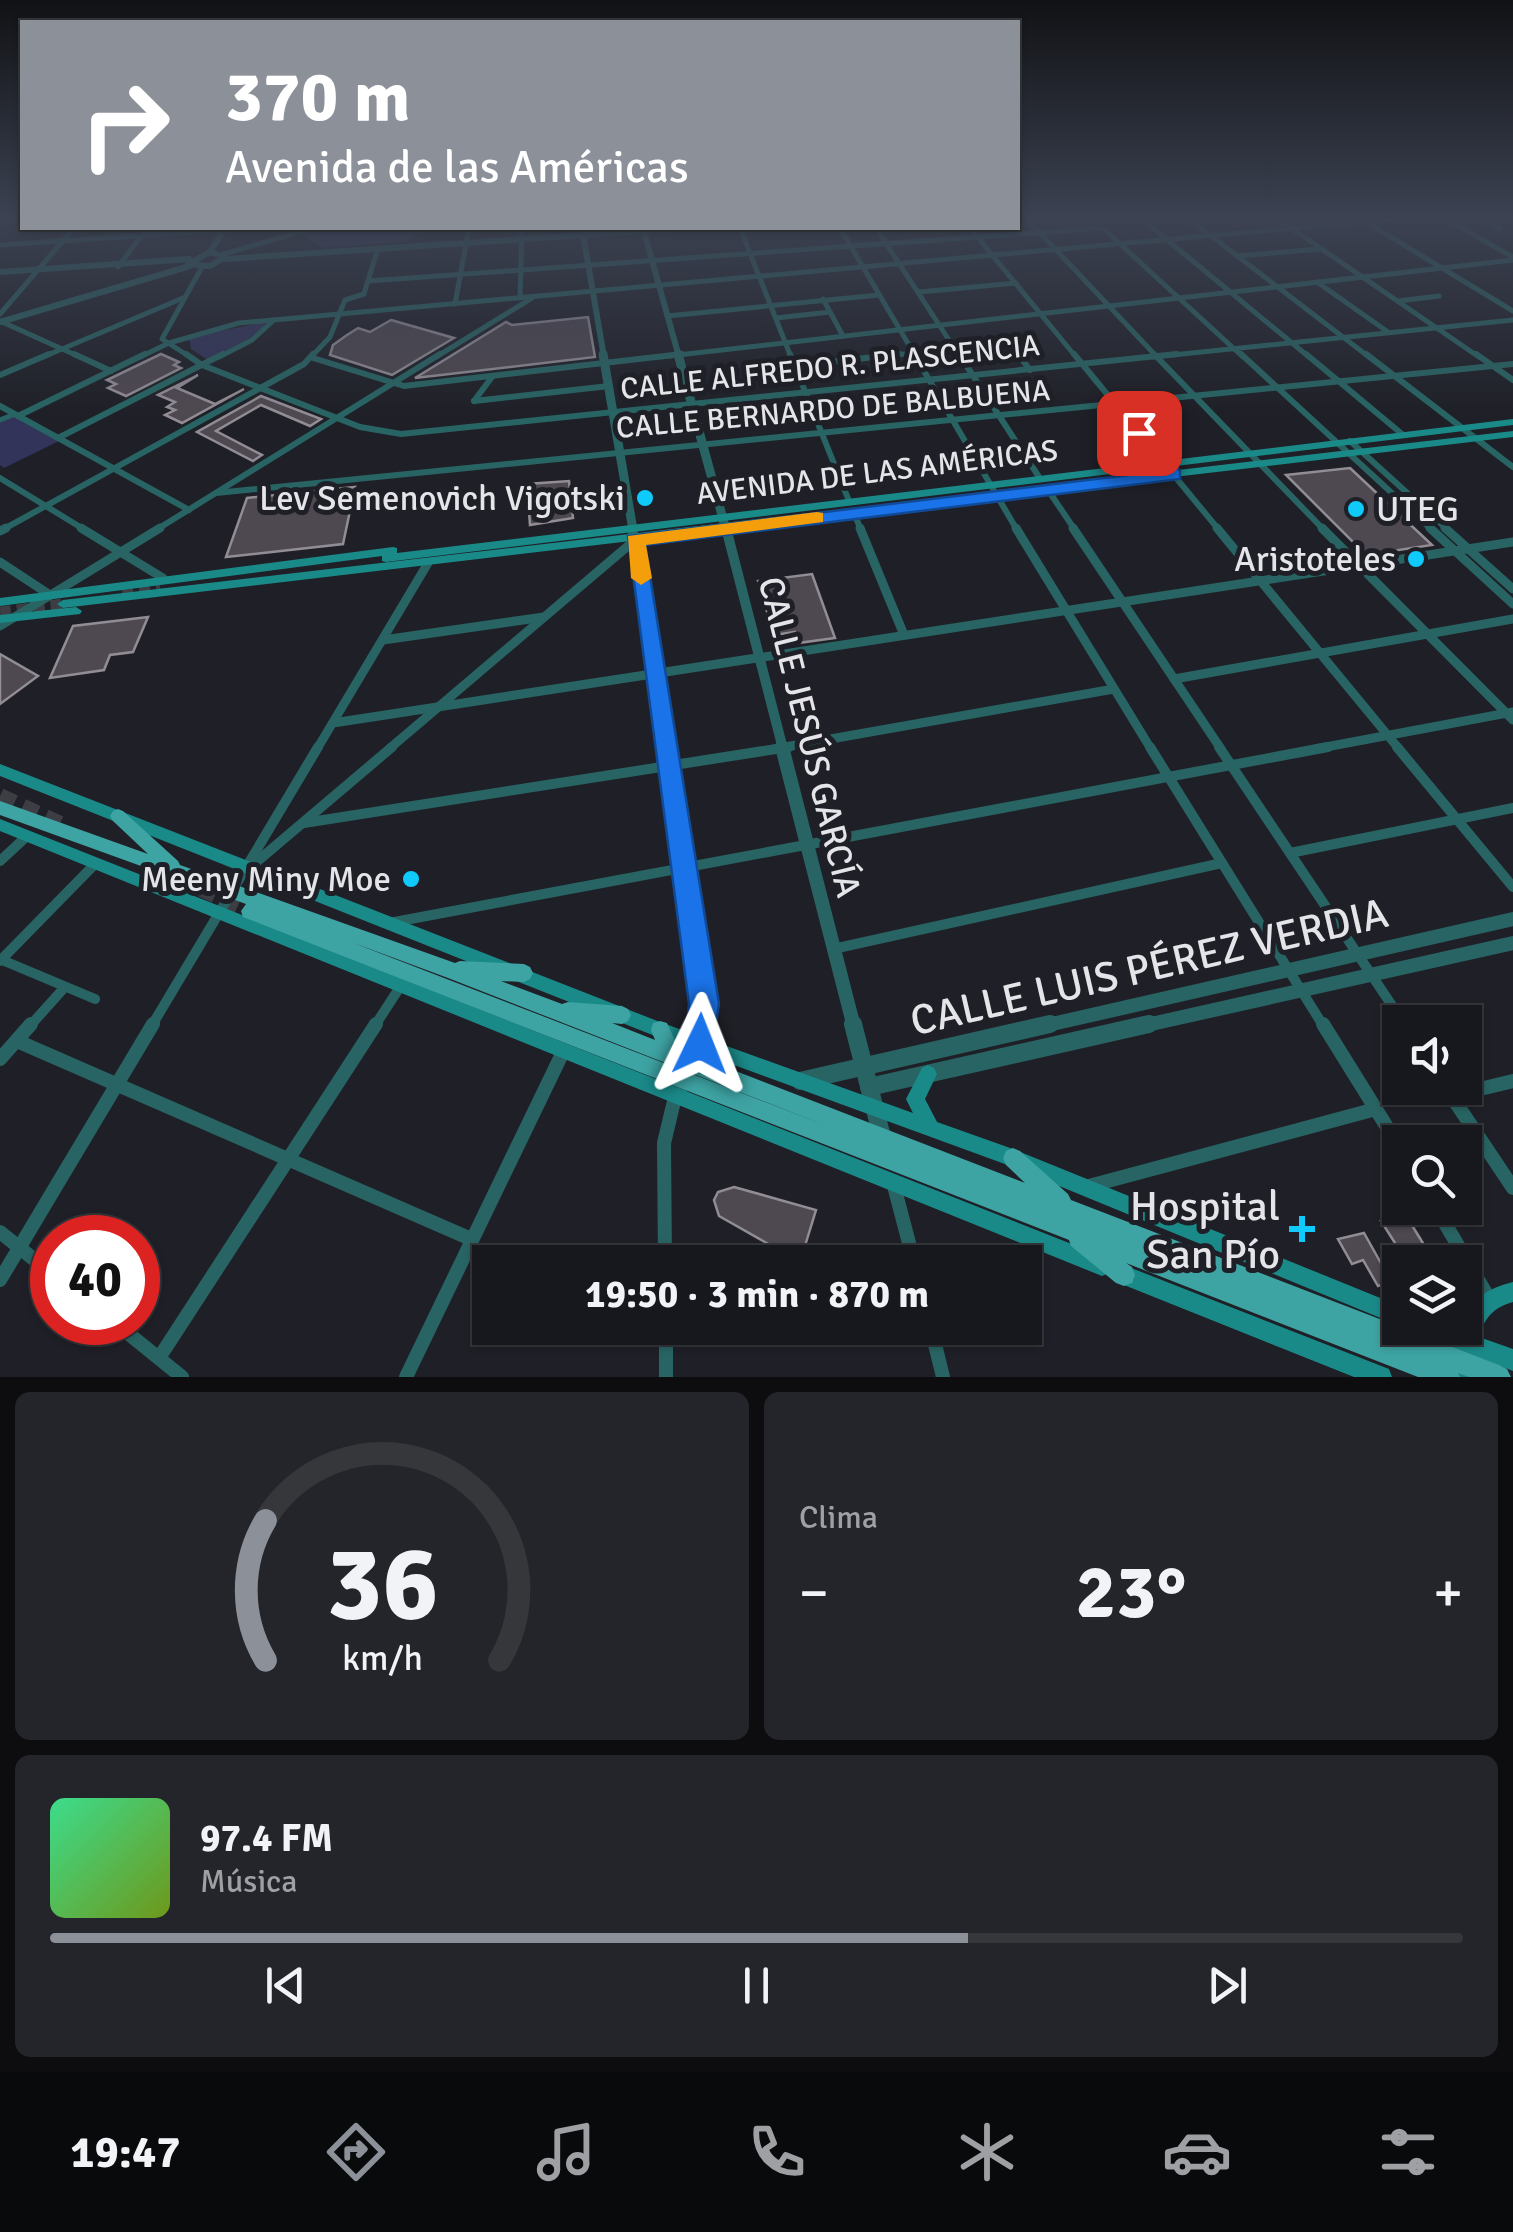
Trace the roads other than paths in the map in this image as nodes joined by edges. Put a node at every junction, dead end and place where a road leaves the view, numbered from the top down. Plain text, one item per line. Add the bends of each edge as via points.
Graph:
1 (25, 283) edge
2 (114, 283) edge
3 (192, 283) edge
4 (367, 283) edge
5 (459, 283) edge
6 (521, 283) edge
7 (592, 283) edge
8 (686, 283) edge
9 (762, 283) edge
10 (872, 283) edge
11 (914, 283) edge
12 (1013, 283) edge
13 (1016, 283) edge
14 (1087, 283) edge
15 (1164, 283) edge
16 (1219, 283) edge
17 (1273, 283) edge
18 (1304, 283) edge
19 (1319, 283) edge
20 (1372, 283) edge
21 (1466, 283) edge
22 (658, 286) junction
23 (1277, 286) junction
24 (593, 291) junction
25 (920, 292) junction
26 (1230, 292) junction
27 (879, 295) junction
28 (534, 296) junction
29 (1439, 296) dead end
30 (183, 298) junction
31 (520, 298) junction
32 (1180, 298) junction
33 (823, 299) junction
34 (1398, 301) junction
35 (455, 304) junction
36 (770, 305) junction
37 (1109, 306) junction
38 (830, 312) junction
39 (1513, 312) edge
40 (341, 313) junction
41 (1040, 314) junction
42 (1, 315) edge
43 (667, 316) junction
44 (776, 318) junction
45 (274, 320) junction
46 (1513, 320) edge
47 (940, 325) junction
48 (1435, 327) junction
49 (899, 330) junction
50 (1388, 332) junction
51 (843, 336) junction
52 (1343, 337) junction
53 (1007, 339) dead end
54 (169, 343) junction
55 (787, 343) junction
56 (1291, 343) junction
57 (62, 348) junction
58 (1236, 348) junction
59 (912, 353) junction
60 (677, 356) junction
61 (1156, 356) junction
62 (313, 358) junction
63 (605, 363) junction
64 (1082, 364) junction
65 (1513, 364) edge
66 (1491, 365) junction
67 (202, 366) junction
68 (796, 366) junction
69 (1030, 370) junction
70 (110, 372) junction
71 (0, 375) edge
72 (1392, 375) junction
73 (492, 376) junction
74 (973, 376) junction
75 (928, 380) junction
76 (1513, 380) edge
77 (1337, 381) junction
78 (391, 385) junction
79 (609, 386) junction
80 (1278, 386) junction
81 (264, 389) junction
82 (806, 393) junction
83 (1194, 397) junction
84 (1116, 404) junction
85 (692, 405) junction
86 (0, 406) edge
87 (614, 412) junction
88 (16, 415) junction
89 (1000, 416) junction
90 (338, 418) junction
91 (0, 420) edge
92 (952, 422) junction
93 (1513, 422) edge
94 (1462, 428) junction
95 (821, 434) junction
96 (1402, 434) junction
97 (1513, 434) edge
98 (58, 438) junction
99 (1476, 439) junction
100 (1350, 441) junction
101 (1338, 442) junction
102 (704, 445) junction
103 (620, 452) junction
104 (1248, 452) junction
105 (1364, 453) junction
106 (1351, 454) junction
107 (1163, 462) junction
108 (1260, 465) junction
109 (1513, 467) edge
110 (116, 470) junction
111 (1174, 475) junction
112 (1040, 477) junction
113 (0, 478) edge
114 (989, 484) junction
115 (1048, 490) junction
116 (216, 493) junction
117 (996, 496) junction
118 (849, 501) junction
119 (47, 506) junction
120 (189, 510) junction
121 (854, 513) junction
122 (725, 522) junction
123 (0, 531) edge
124 (634, 534) junction
125 (1513, 542) edge
126 (1469, 548) junction
127 (124, 550) junction
128 (1455, 551) junction
129 (0, 562) edge
130 (422, 563) junction
131 (1360, 565) junction
132 (1260, 580) junction
133 (161, 582) junction
134 (1513, 589) edge
135 (50, 596) junction
136 (0, 602) edge
137 (1122, 602) junction
138 (63, 604) tunnel mouth
139 (1513, 604) edge
140 (1065, 610) junction
141 (545, 617) junction
142 (1513, 619) edge
143 (5, 621) edge
144 (1428, 634) junction
145 (904, 635) junction
146 (383, 640) junction
147 (1320, 653) junction
148 (759, 658) junction
149 (658, 673) junction
150 (1174, 679) junction
151 (1114, 689) junction
152 (438, 707) junction
153 (1511, 715) edge
154 (334, 724) junction
155 (1388, 735) junction
156 (782, 748) junction
157 (1231, 764) junction
158 (668, 767) junction
159 (0, 770) edge
160 (1170, 776) junction
161 (0, 808) edge
162 (1513, 808) edge
163 (118, 816) junction
164 (1458, 820) junction
165 (304, 823) junction
166 (0, 824) edge
167 (27, 836) junction
168 (806, 844) junction
169 (1290, 853) junction
170 (0, 861) edge
171 (1222, 862) junction
172 (96, 864) junction
173 (683, 867) junction
174 (176, 870) junction
175 (247, 870) junction
176 (1513, 887) edge
177 (234, 890) junction
178 (250, 911) tunnel mouth
179 (219, 914) junction
180 (1513, 919) edge
181 (386, 923) junction
182 (1513, 944) edge
183 (832, 949) junction
184 (1358, 954) junction
185 (1, 961) edge
186 (448, 969) junction
187 (1292, 970) junction
188 (524, 973) junction
189 (1371, 975) junction
190 (400, 987) junction
191 (64, 988) junction
192 (1304, 990) junction
193 (95, 999) dead end
194 (1391, 1005) edge
195 (554, 1011) junction
196 (622, 1015) junction
197 (660, 1030) junction
198 (17, 1040) junction
199 (700, 1044) junction
200 (563, 1052) junction
201 (0, 1060) edge
202 (864, 1067) junction
203 (681, 1074) junction
204 (928, 1074) junction
205 (800, 1081) junction
206 (1513, 1081) edge
207 (1482, 1086) edge
208 (115, 1087) junction
209 (869, 1087) junction
210 (1458, 1105) edge
211 (874, 1108) junction
212 (1376, 1109) junction
213 (1386, 1125) edge
214 (932, 1130) junction
215 (885, 1149) junction
216 (288, 1158) junction
217 (1013, 1158) junction
218 (894, 1183) junction
219 (1085, 1187) junction
220 (1513, 1188) edge
221 (1068, 1218) junction
222 (1446, 1225) edge
223 (0, 1232) edge
224 (471, 1239) junction
225 (665, 1245) edge
226 (910, 1245) edge
227 (19, 1247) junction
228 (30, 1256) edge
229 (1124, 1275) junction
230 (0, 1280) edge
231 (1513, 1292) edge
232 (1490, 1300) junction
233 (1382, 1309) edge
234 (143, 1345) edge
235 (666, 1345) edge
236 (936, 1345) edge
237 (1443, 1345) edge
238 (1326, 1355) junction
239 (159, 1358) junction
240 (1513, 1360) edge
241 (1462, 1366) edge
242 (182, 1377) edge
243 (406, 1377) edge
244 (666, 1377) edge
245 (944, 1377) edge
246 (1360, 1377) edge
247 (1381, 1377) edge
248 (1499, 1377) edge

1 - 42 street
2 - 42 street
3 - 30 street
4 - 40 street via 362,296 345,300
5 - 35 street
6 - 31 street
7 - 24 street
8 - 22 street
9 - 36 street
10 - 27 street
11 - 25 street
12 - 25 street
13 - 41 street
14 - 37 street
15 - 32 street
16 - 26 street
17 - 23 street
18 - 23 street
19 - 50 street
20 - 34 street
21 - 39 street
22 - 24 street
22 - 43 street, CALLE JESÚS GARCÍA
23 - 26 street
23 - 52 street
24 - 28 street
24 - 63 street
25 - 47 street
26 - 32 street
26 - 56 street
27 - 33 street
27 - 49 street
28 - 31 street
28 - 78 street
29 - 34 street
30 - 54 street via 161,336
30 - 57 street
31 - 35 street
32 - 37 street
32 - 58 street
33 - 36 street
33 - 38 street
34 - 48 street
35 - 40 street
36 - 43 street
36 - 44 street
37 - 41 street
37 - 61 street
38 - 44 street
38 - 51 street
40 - 45 street
40 - 62 street
41 - 47 street
41 - 64 street
42 - 57 street
43 - 60 street, CALLE JESÚS GARCÍA
44 - 55 street
45 - 54 street via 218,327
45 - 67 street via 261,335
46 - 48 street, CALLE ALFREDO R. PLASCENCIA
47 - 49 street
47 - 74 street
48 - 50 street, CALLE ALFREDO R. PLASCENCIA
48 - 66 street
49 - 51 street
49 - 59 street
50 - 52 street, CALLE ALFREDO R. PLASCENCIA
51 - 55 street
52 - 56 street, CALLE ALFREDO R. PLASCENCIA
52 - 72 street
53 - 69 street
54 - 67 street, CALLE ALFREDO R. PLASCENCIA
54 - 70 street
55 - 60 street
55 - 68 street
56 - 58 street, CALLE ALFREDO R. PLASCENCIA
56 - 77 street
57 - 70 street
57 - 71 street
58 - 61 street, CALLE ALFREDO R. PLASCENCIA
58 - 80 street
59 - 68 street
59 - 75 street
60 - 63 street
60 - 85 street, CALLE JESÚS GARCÍA
61 - 64 street, CALLE ALFREDO R. PLASCENCIA
61 - 83 street
62 - 78 street
62 - 81 street
63 - 73 street
63 - 79 street
64 - 69 street, CALLE ALFREDO R. PLASCENCIA
64 - 84 street
65 - 66 street, CALLE BERNARDO DE BALBUENA
66 - 72 street, CALLE BERNARDO DE BALBUENA
66 - 76 street
67 - 81 street, CALLE ALFREDO R. PLASCENCIA
67 - 98 street
68 - 82 street
69 - 74 street, CALLE ALFREDO R. PLASCENCIA
70 - 88 street
72 - 77 street, CALLE BERNARDO DE BALBUENA
72 - 94 street
73 - 78 street
73 - 79 street via 474,401
74 - 75 street, CALLE ALFREDO R. PLASCENCIA
74 - 89 street
75 - 82 street, CALLE ALFREDO R. PLASCENCIA
75 - 92 street
77 - 80 street, CALLE BERNARDO DE BALBUENA
77 - 96 street
78 - 90 street
79 - 87 street
80 - 83 street, CALLE BERNARDO DE BALBUENA
80 - 101 street
81 - 90 street, CALLE ALFREDO R. PLASCENCIA
81 - 110 street
82 - 85 street, CALLE ALFREDO R. PLASCENCIA
82 - 95 street
83 - 84 street, CALLE BERNARDO DE BALBUENA
83 - 104 street
84 - 89 street, CALLE BERNARDO DE BALBUENA
84 - 107 street
85 - 87 street, CALLE ALFREDO R. PLASCENCIA
85 - 102 street, CALLE JESÚS GARCÍA
86 - 88 street
87 - 90 street, CALLE ALFREDO R. PLASCENCIA via 412,434
87 - 103 street
88 - 91 street
88 - 98 street
89 - 92 street, CALLE BERNARDO DE BALBUENA
89 - 112 street
90 - 116 street
92 - 95 street, CALLE BERNARDO DE BALBUENA
92 - 114 street
93 - 94 main road, AVENIDA DE LAS AMÉRICAS
94 - 96 main road, AVENIDA DE LAS AMÉRICAS
94 - 99 street
95 - 102 street, CALLE BERNARDO DE BALBUENA
95 - 118 street
96 - 100 main road, AVENIDA DE LAS AMÉRICAS
97 - 99 main road, AVENIDA DE LAS AMÉRICAS
98 - 110 street
99 - 105 main road, AVENIDA DE LAS AMÉRICAS
99 - 109 street
100 - 101 main road, AVENIDA DE LAS AMÉRICAS
100 - 105 street
101 - 104 main road, AVENIDA DE LAS AMÉRICAS
101 - 106 street
102 - 103 street, CALLE BERNARDO DE BALBUENA
102 - 122 street, CALLE JESÚS GARCÍA
103 - 116 street, CALLE BERNARDO DE BALBUENA
103 - 124 street
104 - 107 main road, AVENIDA DE LAS AMÉRICAS
104 - 108 street
105 - 106 main road, AVENIDA DE LAS AMÉRICAS
105 - 126 street
106 - 108 main road, AVENIDA DE LAS AMÉRICAS
106 - 128 street
107 - 111 street
107 - 112 main road, AVENIDA DE LAS AMÉRICAS
108 - 111 main road, AVENIDA DE LAS AMÉRICAS
108 - 131 street
110 - 119 street
110 - 120 street
111 - 115 main road, AVENIDA DE LAS AMÉRICAS
111 - 132 street
112 - 114 main road, AVENIDA DE LAS AMÉRICAS
113 - 119 street
114 - 117 street
114 - 118 main road, AVENIDA DE LAS AMÉRICAS
115 - 117 main road, AVENIDA DE LAS AMÉRICAS
115 - 137 street
116 - 120 street
117 - 121 main road, AVENIDA DE LAS AMÉRICAS
117 - 140 street
118 - 122 main road, AVENIDA DE LAS AMÉRICAS
119 - 123 street
119 - 127 street
120 - 127 street
121 - 122 main road, AVENIDA DE LAS AMÉRICAS
121 - 145 street
122 - 124 main road, AVENIDA DE LAS AMÉRICAS
122 - 148 street, CALLE JESÚS GARCÍA
124 - 130 main road, AVENIDA DE LAS AMÉRICAS
124 - 133 main road, AVENIDA DE LAS AMÉRICAS via 485,544
124 - 141 street
124 - 149 street
125 - 126 street
126 - 128 street
126 - 134 street
127 - 133 street
127 - 135 street
128 - 131 street
128 - 139 street
129 - 135 street
130 - 138 main road, AVENIDA DE LAS AMÉRICAS
130 - 143 main road, AVENIDA DE LAS AMÉRICAS
130 - 146 street
131 - 132 street
131 - 144 street
132 - 137 street
132 - 147 street
133 - 135 main road, AVENIDA DE LAS AMÉRICAS
135 - 136 main road, AVENIDA DE LAS AMÉRICAS
135 - 143 street
137 - 140 street
137 - 150 street
140 - 145 street
140 - 151 street
141 - 146 street
141 - 152 street
142 - 144 street
144 - 147 street
144 - 153 street
145 - 148 street
146 - 154 street
147 - 150 street
147 - 155 street
148 - 149 street
148 - 156 street, CALLE JESÚS GARCÍA
149 - 152 street
149 - 158 street
150 - 157 street
151 - 156 street
151 - 160 street
152 - 154 street
152 - 165 street
153 - 155 street
154 - 175 street
155 - 157 street
155 - 164 street
156 - 158 street
156 - 168 street, CALLE JESÚS GARCÍA
157 - 160 street
157 - 169 street
158 - 165 street
158 - 173 street
159 - 163 main road
160 - 168 street
160 - 171 street
161 - 174 main road
162 - 164 street
163 - 174 main road
163 - 175 main road
164 - 169 street
164 - 176 street
165 - 175 street
166 - 167 main road
167 - 170 street
167 - 172 main road
168 - 173 street
168 - 183 street, CALLE JESÚS GARCÍA
169 - 184 street
171 - 183 street
171 - 187 street
172 - 179 main road
172 - 185 street
173 - 181 street
173 - 199 street via 704,1004
174 - 177 main road
175 - 177 street
175 - 181 main road
177 - 179 street
177 - 186 main road
178 - 203 main road
179 - 190 main road
179 - 208 street
180 - 184 street, CALLE LUIS PÉREZ VERDIA
181 - 188 main road
182 - 189 street, CALLE LUIS PÉREZ VERDIA
183 - 202 street, CALLE JESÚS GARCÍA
184 - 187 street, CALLE LUIS PÉREZ VERDIA
184 - 189 street
185 - 191 street
186 - 188 main road
186 - 195 main road
187 - 192 street
187 - 202 street, CALLE LUIS PÉREZ VERDIA
188 - 196 main road
189 - 192 street, CALLE LUIS PÉREZ VERDIA
189 - 194 street
190 - 200 main road
190 - 216 street
191 - 193 street
191 - 198 street
192 - 204 street, CALLE LUIS PÉREZ VERDIA
192 - 212 street
195 - 196 main road
195 - 203 main road
196 - 197 main road
197 - 199 main road
197 - 203 main road
198 - 201 street
198 - 208 street
199 - 203 street
199 - 205 main road
200 - 203 main road
200 - 224 street
202 - 205 street, CALLE LUIS PÉREZ VERDIA
202 - 209 street, CALLE JESÚS GARCÍA
203 - 215 main road
203 - 218 main road
203 - 225 street via 664,1143
204 - 209 street, CALLE LUIS PÉREZ VERDIA
204 - 214 main road via 915,1100
205 - 211 main road
206 - 207 street
208 - 216 street
208 - 227 street
209 - 211 street, CALLE JESÚS GARCÍA
210 - 220 street
211 - 214 main road
211 - 215 street, CALLE JESÚS GARCÍA
212 - 213 street
212 - 219 street
214 - 217 main road
215 - 218 street, CALLE JESÚS GARCÍA
215 - 221 main road
216 - 224 street
216 - 239 street
217 - 219 main road
217 - 221 main road
218 - 226 street, CALLE JESÚS GARCÍA
218 - 229 main road
219 - 233 main road
221 - 229 main road
221 - 241 main road
222 - 232 street
223 - 227 street
224 - 243 street
227 - 228 street
227 - 230 street
229 - 238 main road
231 - 232 main road
232 - 241 main road via 1470,1325
234 - 239 street
235 - 244 street
236 - 245 street
237 - 241 main road
238 - 246 main road
238 - 247 main road
239 - 242 street
240 - 241 main road
241 - 248 main road

